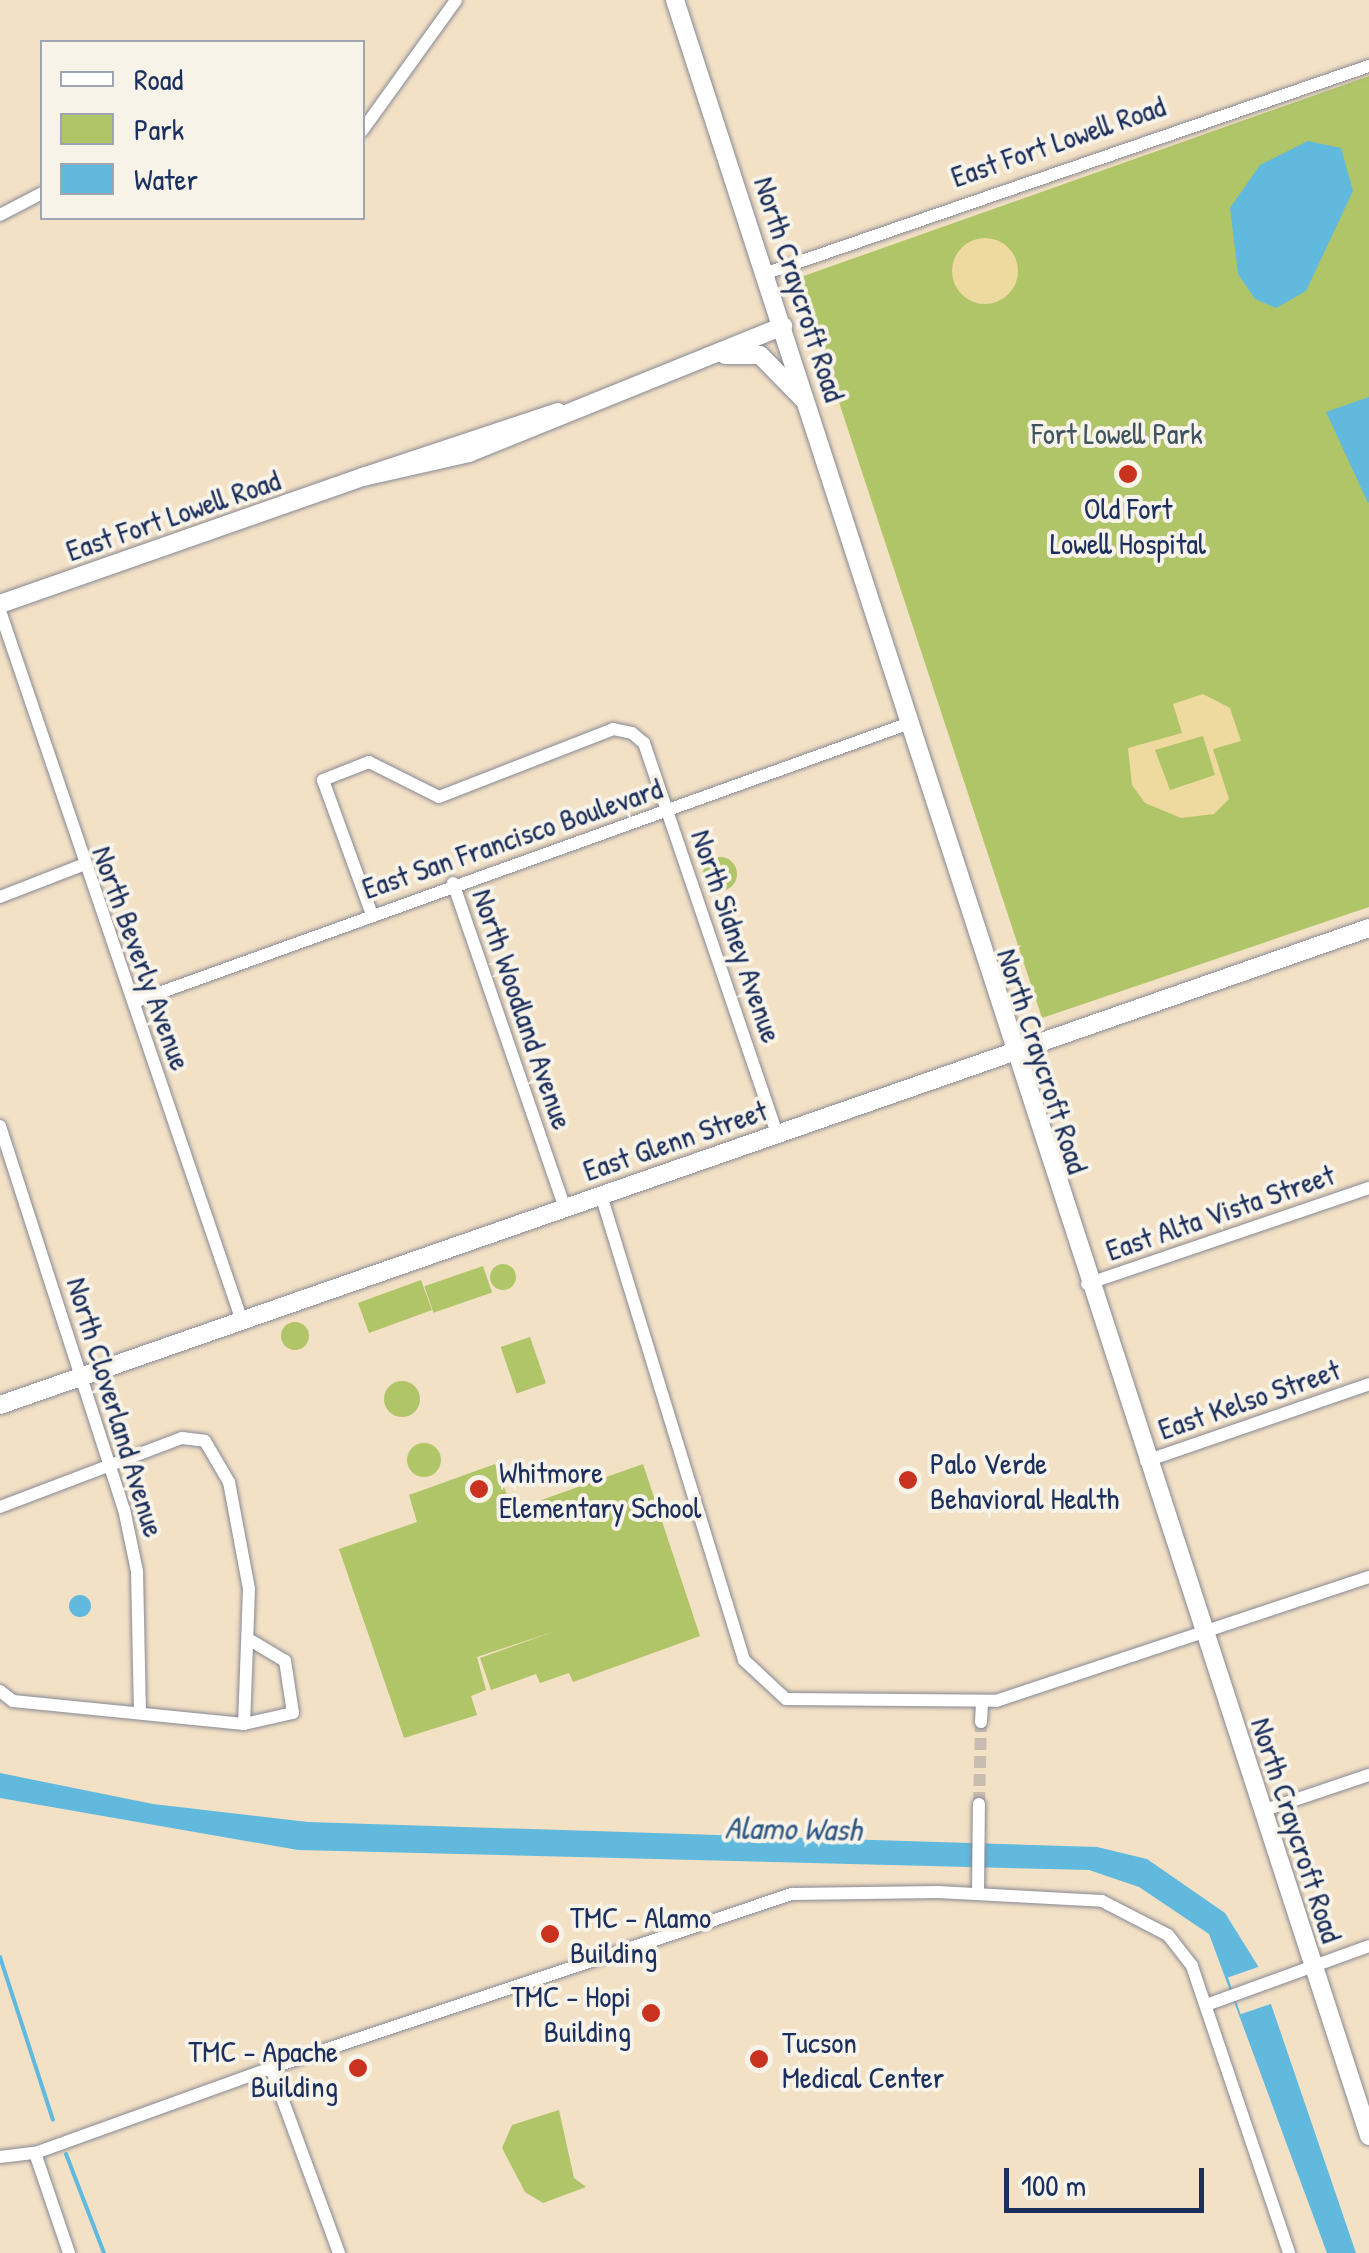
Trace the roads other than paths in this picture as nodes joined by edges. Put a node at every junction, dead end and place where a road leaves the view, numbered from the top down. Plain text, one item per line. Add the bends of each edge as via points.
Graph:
1 (456, 0) edge
2 (675, 0) edge
3 (1369, 66) edge
4 (365, 128) edge
5 (40, 193) edge
6 (0, 216) edge
7 (767, 273) junction
8 (784, 326) junction
9 (700, 358) junction
10 (808, 404) junction
11 (0, 607) edge
12 (907, 724) junction
13 (668, 811) junction
14 (80, 866) junction
15 (453, 882) junction
16 (0, 898) edge
17 (371, 912) junction
18 (1369, 928) edge
19 (134, 1002) junction
20 (1011, 1052) junction
21 (0, 1126) edge
22 (777, 1134) junction
23 (1369, 1188) edge
24 (602, 1195) junction
25 (565, 1208) junction
26 (1087, 1284) junction
27 (242, 1320) junction
28 (84, 1376) junction
29 (1369, 1384) edge
30 (0, 1405) edge
31 (1146, 1460) junction
32 (110, 1464) junction
33 (0, 1507) edge
34 (1369, 1576) edge
35 (1203, 1632) junction
36 (252, 1641) junction
37 (0, 1692) edge
38 (982, 1702) junction
39 (140, 1710) junction
40 (981, 1722) tunnel mouth
41 (244, 1724) junction
42 (1369, 1774) edge
43 (979, 1804) tunnel mouth
44 (1262, 1811) junction
45 (978, 1886) junction
46 (1369, 1946) edge
47 (1314, 1967) junction
48 (1206, 2005) junction
49 (270, 2068) junction
50 (1367, 2124) edge
51 (35, 2154) junction
52 (0, 2158) edge
53 (70, 2253) edge
54 (339, 2253) edge
55 (1290, 2253) edge

1 - 4 street
2 - 7 street, North Craycroft Road
3 - 7 street, East Fort Lowell Road
5 - 6 street
7 - 8 street, North Craycroft Road
8 - 9 street, East Fort Lowell Road
8 - 10 street, North Craycroft Road
9 - 10 street via 760,355
9 - 11 street, East Fort Lowell Road
10 - 12 street, North Craycroft Road
11 - 14 street, North Beverly Avenue
12 - 13 street, East San Francisco Boulevard
12 - 20 street, North Craycroft Road
13 - 15 street, East San Francisco Boulevard
13 - 17 street, North Sidney Avenue via 644,744 613,730 439,797 369,762 323,780
13 - 22 street, North Sidney Avenue
14 - 16 street
14 - 19 street, North Beverly Avenue
15 - 17 street, East San Francisco Boulevard
15 - 25 street, North Woodland Avenue
17 - 19 street, East San Francisco Boulevard
18 - 20 street, East Glenn Street
19 - 27 street, North Beverly Avenue
20 - 22 street, East Glenn Street
20 - 26 street, North Craycroft Road
21 - 28 street, North Cloverland Avenue
22 - 24 street, East Glenn Street
23 - 26 street, East Alta Vista Street
24 - 25 street, East Glenn Street
24 - 38 street via 707,1548 744,1660 763,1687 786,1699
25 - 27 street, East Glenn Street
26 - 31 street, North Craycroft Road
27 - 28 street, East Glenn Street
28 - 30 street, East Glenn Street
28 - 32 street, North Cloverland Avenue
29 - 31 street, East Kelso Street
31 - 35 street, North Craycroft Road
32 - 33 street
32 - 36 street via 182,1438 205,1441 229,1482
32 - 39 street, North Cloverland Avenue via 137,1571
34 - 35 street
35 - 38 street
35 - 44 street, North Craycroft Road
36 - 41 street
36 - 41 street via 284,1661 296,1692 293,1713
37 - 39 street
38 - 40 street
39 - 41 street
42 - 44 street
43 - 45 street
44 - 47 street, North Craycroft Road
45 - 48 street via 1130,1908 1168,1935
45 - 49 street via 792,1894
46 - 47 street
47 - 48 street
47 - 50 street, North Craycroft Road
48 - 55 street
49 - 51 street
49 - 54 street
51 - 52 street
51 - 53 street

